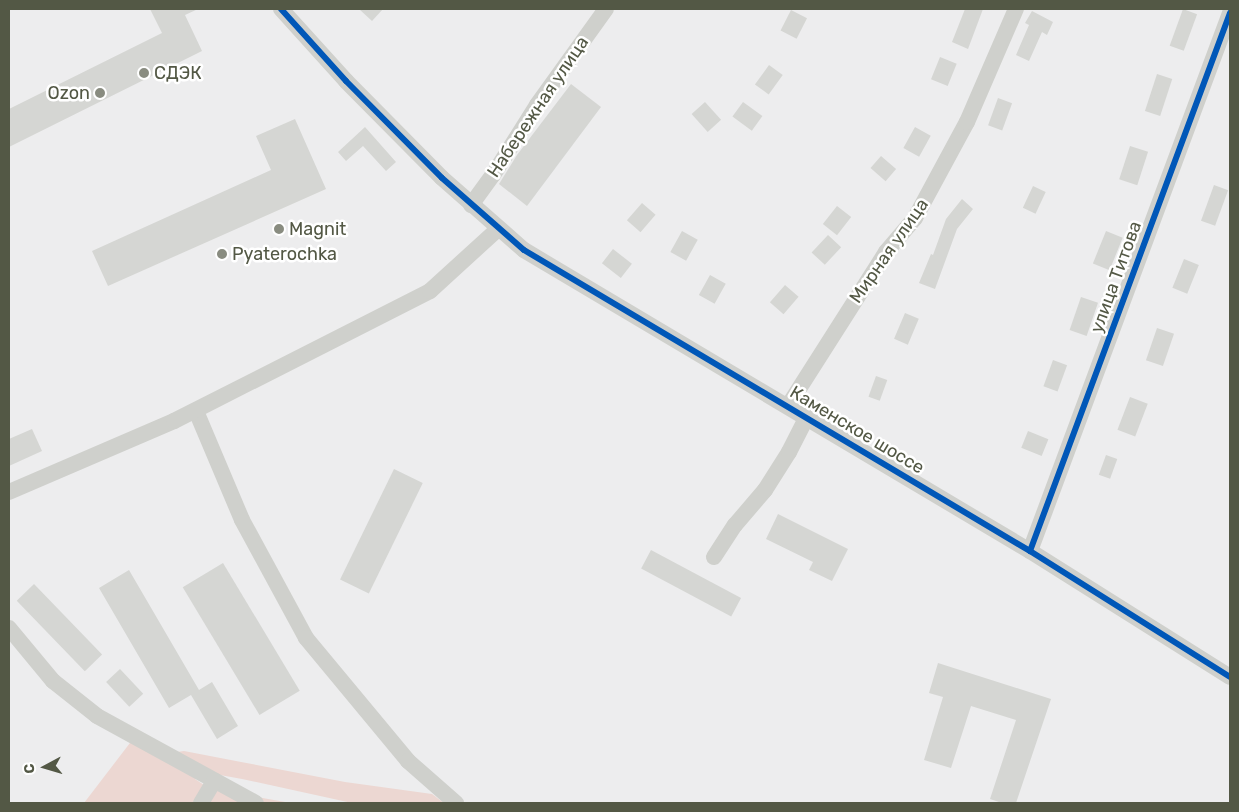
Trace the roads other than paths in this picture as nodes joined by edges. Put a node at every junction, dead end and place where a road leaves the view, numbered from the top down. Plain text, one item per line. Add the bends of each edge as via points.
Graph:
1 (281, 9) edge
2 (606, 9) edge
3 (1016, 9) edge
4 (1230, 14) edge
5 (471, 205) junction
6 (499, 228) junction
7 (788, 406) junction
8 (196, 411) junction
9 (807, 417) junction
10 (9, 492) edge
11 (1030, 551) junction
12 (714, 557) dead end
13 (9, 628) edge
14 (1230, 677) edge
15 (214, 781) junction
16 (201, 803) edge
17 (256, 803) edge
18 (456, 803) edge

1 - 5 street, Каменское шоссе via 346,81
2 - 5 street, Набережная улица
3 - 7 street, Мирная улица via 967,122 915,218 886,252
4 - 11 street, улица Титова
5 - 6 street, Каменское шоссе
6 - 7 street, Каменское шоссе via 532,255
6 - 8 street via 430,291
7 - 9 street, Каменское шоссе
8 - 10 street
8 - 18 street via 242,520 306,638 408,761
9 - 11 street, Каменское шоссе
9 - 12 street via 765,490 735,525
11 - 14 street, Каменское шоссе
13 - 15 street via 53,681 97,716
15 - 16 street
15 - 17 street

